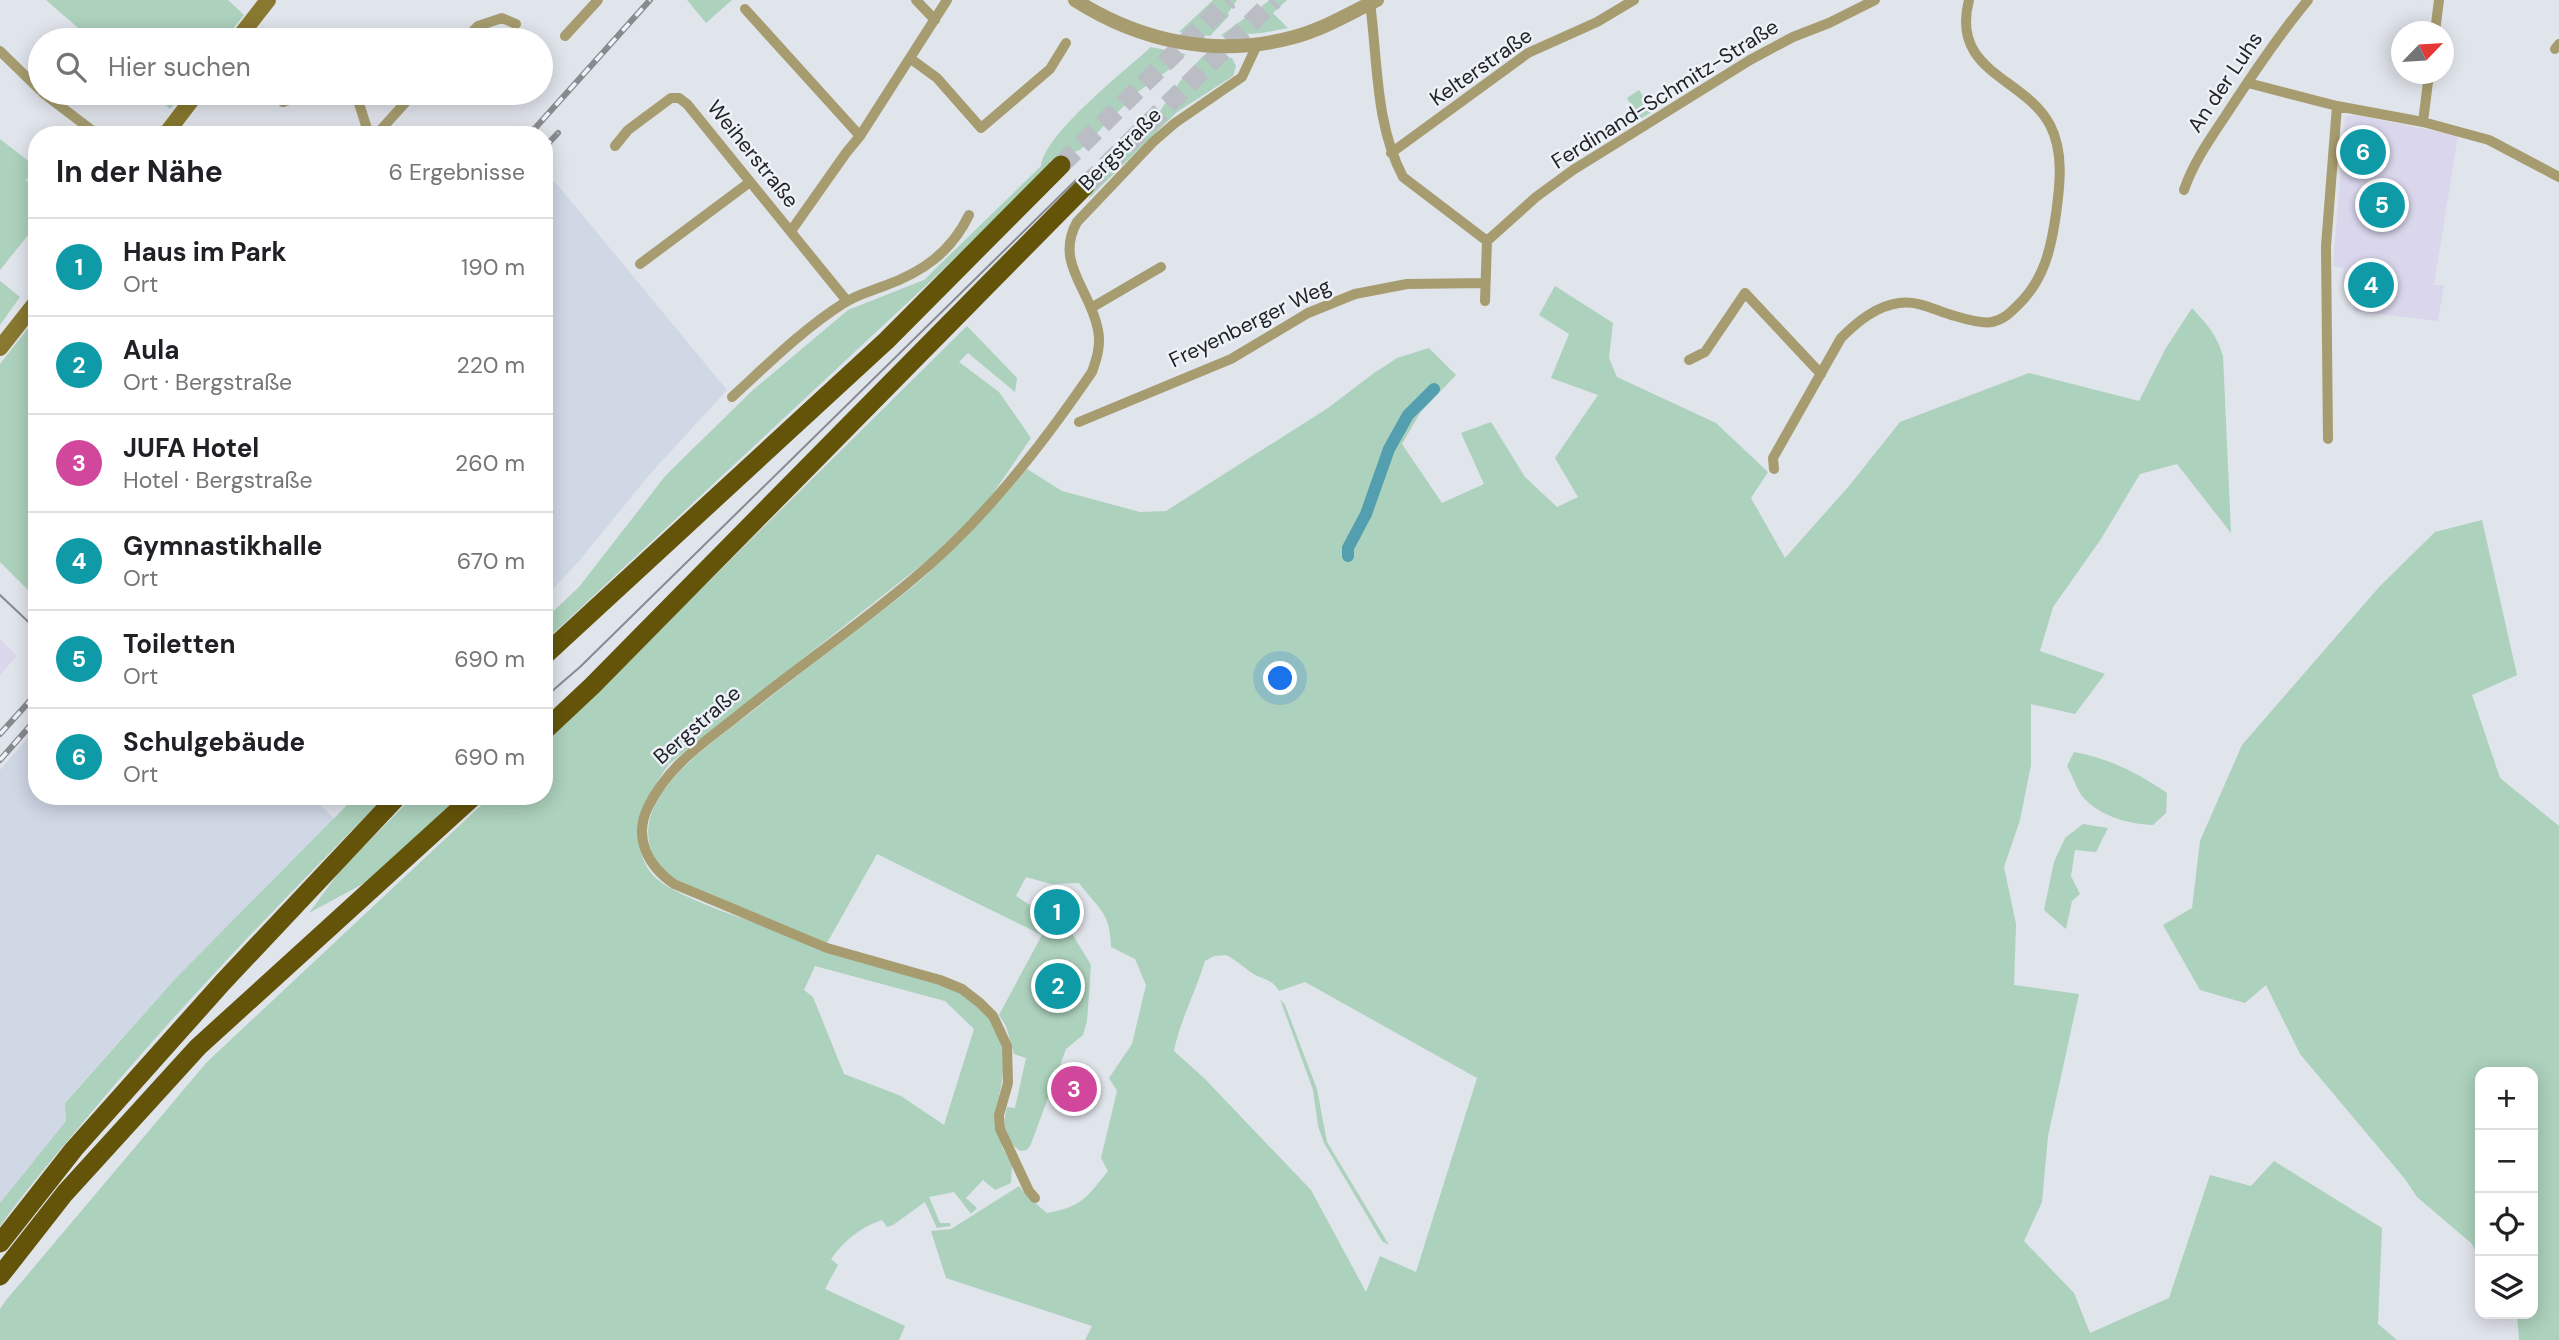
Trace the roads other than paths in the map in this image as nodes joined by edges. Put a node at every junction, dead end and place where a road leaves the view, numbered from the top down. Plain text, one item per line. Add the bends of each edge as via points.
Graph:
1 (268, 0) edge
2 (598, 0) edge
3 (916, 0) edge
4 (947, 0) edge
5 (1075, 0) edge
6 (1634, 0) edge
7 (1875, 0) edge
8 (1969, 0) edge
9 (2308, 0) edge
10 (2439, 0) edge
11 (1374, 2) edge
12 (745, 9) dead end
13 (935, 20) junction
14 (2436, 21) edge
15 (516, 24) dead end
16 (246, 28) edge
17 (476, 28) edge
18 (565, 36) dead end
19 (1066, 43) dead end
20 (1257, 45) junction
21 (0, 51) edge
22 (911, 59) junction
23 (28, 78) edge
24 (2248, 83) junction
25 (2428, 84) edge
26 (59, 105) edge
27 (188, 105) edge
28 (360, 105) edge
29 (403, 105) edge
30 (2337, 106) junction
31 (2423, 122) junction
32 (87, 126) edge
33 (172, 126) edge
34 (366, 126) edge
35 (384, 126) edge
36 (860, 136) junction
37 (615, 146) dead end
38 (1391, 153) junction
39 (1061, 165) tunnel mouth
40 (2559, 177) edge
41 (750, 182) junction
42 (1085, 186) tunnel mouth
43 (2184, 191) dead end
44 (969, 215) dead end
45 (791, 231) junction
46 (1487, 241) junction
47 (639, 264) dead end
48 (1161, 267) dead end
49 (1485, 283) junction
50 (847, 301) junction
51 (1485, 301) dead end
52 (1091, 308) junction
53 (28, 312) edge
54 (0, 348) edge
55 (1689, 360) dead end
56 (1821, 374) junction
57 (732, 397) dead end
58 (1079, 422) dead end
59 (2328, 439) dead end
60 (1774, 469) dead end
61 (553, 648) edge
62 (553, 721) edge
63 (390, 805) edge
64 (464, 805) edge
65 (1035, 1198) dead end
66 (0, 1243) edge
67 (0, 1276) edge

1 - 16 main road
2 - 18 street
3 - 13 street
4 - 13 street
5 - 20 street via 1118,25 1179,42
6 - 38 street, Kelterstraße via 1528,53
7 - 46 street, Ferdinand-Schmitz-Straße via 1750,60 1573,170
8 - 56 street via 1965,20 1970,45 2000,79 2044,116 2056,142 2059,190 2046,262 2031,293 2004,318 1990,323 1919,303 1884,306 1841,338
9 - 24 street, An der Luhs
10 - 14 street
11 - 20 street via 1296,37
11 - 38 street via 1375,60
12 - 36 street
13 - 22 street
15 - 17 street via 502,18
19 - 22 street via 1050,69 981,128 937,78
20 - 52 street, Bergstraße via 1242,77 1153,142 1077,222 1068,248
21 - 23 street
22 - 36 street
24 - 30 street
24 - 43 street, An der Luhs via 2194,165
25 - 31 street
26 - 32 street
27 - 33 main road
28 - 34 street
29 - 35 street
30 - 31 street
30 - 59 street via 2326,246
31 - 40 street via 2489,139
36 - 45 street
37 - 41 street, Weiherstraße via 628,130 671,98 679,98
38 - 46 street via 1402,177
39 - 61 highway via 887,340
41 - 45 street, Weiherstraße
41 - 47 street
42 - 62 highway
44 - 50 street via 958,237 940,255 910,275
45 - 50 street, Weiherstraße
46 - 49 street
48 - 52 street
49 - 51 street
49 - 58 street, Freyenberger Weg via 1407,284 1355,294 1308,313 1231,359
50 - 57 street via 811,326
52 - 65 street, Bergstraße via 1100,348 1092,372 995,500 912,580 675,766 647,809 642,836 654,868 674,884 827,948 940,980 980,1003 1002,1030 1007,1045 1008,1083 1000,1129
53 - 54 main road
55 - 56 street via 1705,352 1745,293
56 - 60 street via 1773,457
63 - 66 highway via 213,992 74,1149
64 - 67 highway via 198,1047 72,1184

